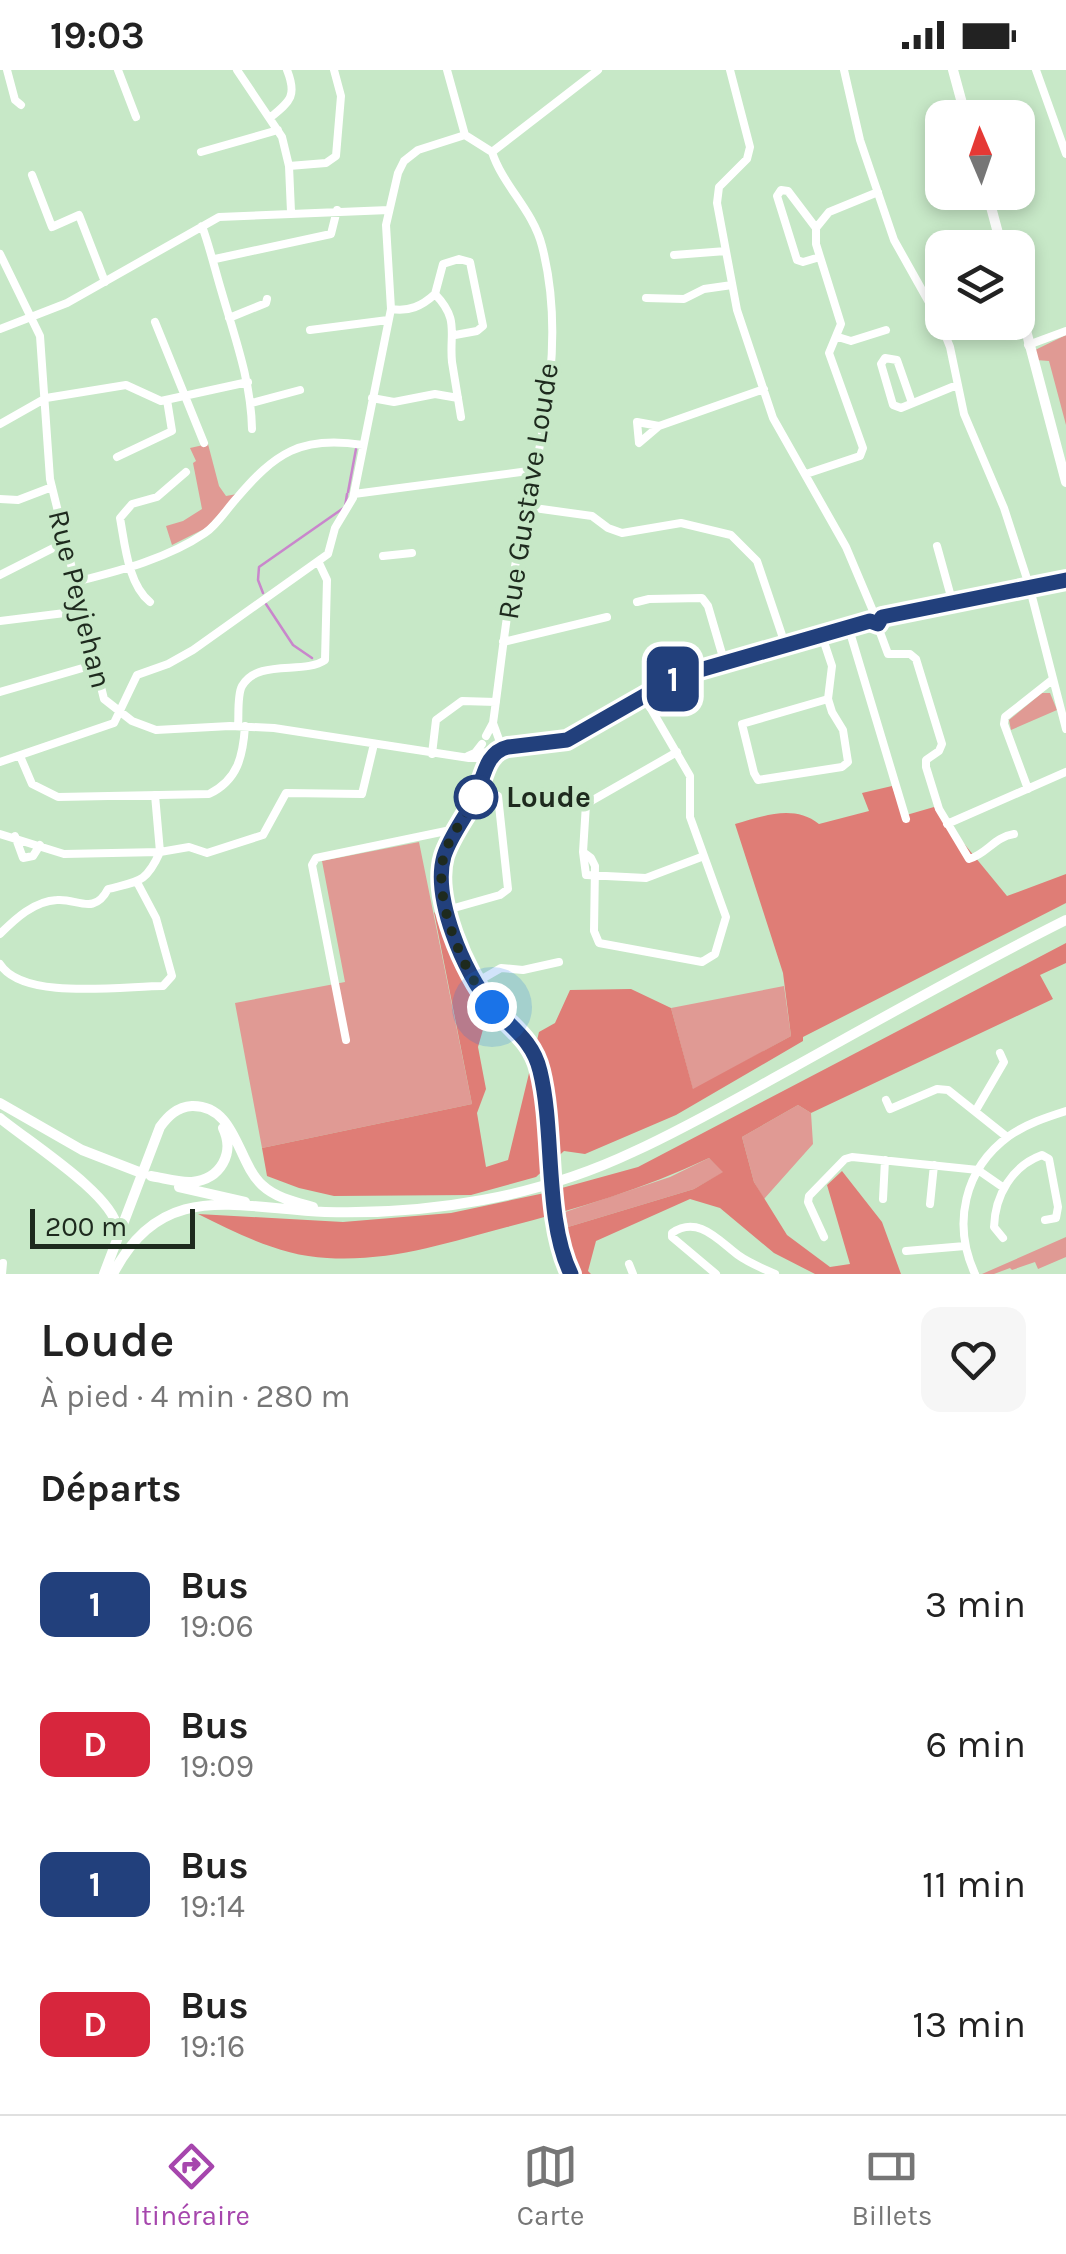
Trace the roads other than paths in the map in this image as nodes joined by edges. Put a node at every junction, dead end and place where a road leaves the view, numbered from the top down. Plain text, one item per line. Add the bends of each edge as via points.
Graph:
1 (7, 70) edge
2 (118, 70) edge
3 (237, 70) edge
4 (288, 70) edge
5 (334, 70) edge
6 (447, 70) edge
7 (598, 70) edge
8 (730, 70) edge
9 (844, 70) edge
10 (954, 70) edge
11 (1036, 70) edge
12 (962, 100) edge
13 (22, 105) dead end
14 (136, 117) dead end
15 (271, 117) junction
16 (278, 130) junction
17 (464, 134) junction
18 (201, 152) dead end
19 (492, 152) junction
20 (1066, 154) edge
21 (288, 166) junction
22 (32, 175) dead end
23 (878, 192) junction
24 (338, 210) junction
25 (389, 210) junction
26 (292, 212) junction
27 (202, 226) junction
28 (816, 228) junction
29 (726, 251) junction
30 (0, 254) edge
31 (674, 255) dead end
32 (820, 258) junction
33 (215, 260) junction
34 (105, 282) junction
35 (732, 285) junction
36 (435, 294) junction
37 (646, 298) dead end
38 (267, 299) dead end
39 (391, 309) junction
40 (31, 316) junction
41 (229, 318) junction
42 (388, 320) junction
43 (154, 322) dead end
44 (0, 329) edge
45 (310, 330) dead end
46 (886, 330) dead end
47 (1066, 331) edge
48 (455, 336) junction
49 (838, 336) junction
50 (1027, 340) edge
51 (1028, 345) junction
52 (248, 382) junction
53 (957, 385) junction
54 (300, 390) dead end
55 (764, 390) junction
56 (186, 397) junction
57 (46, 398) junction
58 (372, 398) junction
59 (458, 398) junction
60 (167, 400) junction
61 (252, 403) junction
62 (912, 404) junction
63 (460, 417) dead end
64 (0, 424) edge
65 (659, 426) dead end
66 (252, 429) dead end
67 (204, 443) dead end
68 (362, 446) junction
69 (118, 457) dead end
70 (536, 470) junction
71 (186, 472) dead end
72 (806, 474) junction
73 (1066, 482) edge
74 (52, 487) junction
75 (354, 494) junction
76 (0, 500) edge
77 (527, 507) junction
78 (67, 541) junction
79 (936, 546) dead end
80 (412, 554) dead end
81 (383, 556) dead end
82 (319, 563) junction
83 (130, 568) junction
84 (0, 574) edge
85 (1066, 580) edge
86 (74, 582) junction
87 (1029, 588) junction
88 (150, 602) dead end
89 (637, 602) dead end
90 (953, 604) junction
91 (81, 611) junction
92 (608, 616) dead end
93 (875, 618) junction
94 (0, 621) edge
95 (849, 628) junction
96 (822, 636) junction
97 (504, 642) junction
98 (786, 647) junction
99 (726, 664) junction
100 (93, 665) junction
101 (1052, 680) junction
102 (0, 692) edge
103 (643, 694) junction
104 (828, 698) junction
105 (496, 702) junction
106 (120, 712) junction
107 (493, 722) junction
108 (242, 726) junction
109 (1066, 728) edge
110 (498, 738) junction
111 (374, 744) junction
112 (526, 745) junction
113 (485, 746) junction
114 (498, 750) junction
115 (677, 752) junction
116 (432, 754) junction
117 (20, 756) junction
118 (458, 756) junction
119 (0, 762) edge
120 (487, 763) junction
121 (1066, 772) edge
122 (481, 784) junction
123 (1028, 789) junction
124 (155, 795) junction
125 (906, 819) dead end
126 (947, 824) junction
127 (456, 832) junction
128 (0, 834) edge
129 (1014, 834) dead end
130 (15, 836) junction
131 (40, 845) junction
132 (160, 852) junction
133 (704, 856) junction
134 (595, 876) junction
135 (138, 884) junction
136 (446, 910) junction
137 (1066, 920) edge
138 (0, 934) edge
139 (558, 962) dead end
140 (0, 964) edge
141 (475, 982) junction
142 (346, 1040) dead end
143 (1000, 1053) dead end
144 (886, 1100) dead end
145 (0, 1104) edge
146 (976, 1110) junction
147 (1066, 1111) edge
148 (0, 1118) edge
149 (1007, 1137) junction
150 (148, 1158) junction
151 (886, 1160) junction
152 (934, 1164) junction
153 (978, 1170) junction
154 (151, 1176) junction
155 (1004, 1188) junction
156 (135, 1195) junction
157 (883, 1199) dead end
158 (930, 1204) dead end
159 (290, 1210) junction
160 (328, 1212) junction
161 (1045, 1220) dead end
162 (824, 1237) dead end
163 (1003, 1238) dead end
164 (114, 1242) junction
165 (964, 1246) junction
166 (906, 1251) dead end
167 (3, 1264) dead end
168 (629, 1264) dead end
169 (2, 1274) edge
170 (108, 1274) edge
171 (568, 1274) edge
172 (633, 1274) edge
173 (716, 1274) edge
174 (775, 1274) edge
175 (975, 1274) edge

1 - 13 street
2 - 14 street
3 - 15 street
4 - 15 street via 292,99
5 - 21 street via 341,96 336,156
6 - 17 street
7 - 19 street
8 - 29 street via 750,146 747,159 718,187
9 - 23 street
10 - 12 main road
11 - 20 street
15 - 16 street
16 - 18 street
16 - 21 street
17 - 19 street
17 - 25 street via 410,154
19 - 70 street, Rue Gustave Loude via 534,222 548,278 550,380
21 - 26 street
22 - 34 street via 52,227 79,215
23 - 28 street via 829,212
23 - 53 street via 894,240 940,322
24 - 25 street
24 - 26 street
24 - 33 street via 331,234
25 - 39 street
26 - 27 street via 225,215
27 - 33 street
27 - 34 street
28 - 32 street
28 - 32 street via 782,190 777,196 797,260
29 - 31 street
29 - 35 street
30 - 40 street, Rue Peyjehan
32 - 49 street via 841,324
33 - 41 street
34 - 40 street
35 - 37 street via 684,299
35 - 55 street
36 - 39 street via 420,306
36 - 48 street
36 - 48 street via 443,264 470,262 483,326
38 - 41 street
39 - 42 street
40 - 44 street
40 - 57 street, Rue Peyjehan via 40,336
41 - 52 street
42 - 45 street
42 - 58 street
43 - 56 street
46 - 49 street via 851,341
47 - 51 street
48 - 59 street
49 - 72 street via 830,353 862,448 860,456
50 - 51 main road
51 - 73 main road
52 - 56 street
52 - 61 street
53 - 62 street
53 - 87 street
54 - 61 street
55 - 65 street
55 - 72 street
56 - 60 street
56 - 67 street
57 - 60 street via 126,385
57 - 64 street
57 - 74 street, Rue Peyjehan
58 - 59 street
58 - 68 street
59 - 63 street
60 - 69 street via 172,432
61 - 66 street
62 - 62 street via 893,405 885,358 897,360
68 - 75 street
68 - 83 street via 325,443 284,452 204,534
70 - 75 street
70 - 77 street, Rue Gustave Loude
71 - 83 street via 121,516
72 - 93 street
74 - 76 street
74 - 78 street, Rue Peyjehan
75 - 82 street
77 - 97 street, Rue Gustave Loude
77 - 98 street via 592,516 622,533 680,523 731,535 757,561
78 - 84 street
78 - 86 street, Rue Peyjehan
79 - 90 street
80 - 81 street
82 - 106 street via 193,650 137,675
82 - 108 street via 326,574 324,660 268,670 245,683
83 - 86 street
83 - 88 street
85 - 87 street
86 - 91 street, Rue Peyjehan
87 - 90 street
87 - 101 street
89 - 99 street via 702,598
90 - 93 street
91 - 94 street
91 - 100 street, Rue Peyjehan
92 - 97 street
93 - 95 street
93 - 126 street via 888,654 916,659 942,741 926,763
95 - 96 street
95 - 125 street
96 - 98 street
96 - 104 street via 832,666
97 - 105 street, Rue Gustave Loude
98 - 99 street
99 - 103 street
100 - 102 street
100 - 106 street, Rue Peyjehan via 101,695
101 - 109 street
101 - 123 street via 1005,716
103 - 112 street via 567,740
103 - 115 street
104 - 104 street via 848,762 758,780 742,724
105 - 107 street, Rue Gustave Loude
105 - 116 street via 462,700 436,720
106 - 108 street, Rue Peyjehan via 159,730
106 - 117 street via 111,725
107 - 110 street, Rue Gustave Loude
107 - 113 street, Rue Gustave Loude
108 - 111 street, Rue Peyjehan
108 - 124 street via 243,758 222,787 209,794
110 - 112 street
110 - 113 street
110 - 114 street, Rue Gustave Loude
111 - 116 street, Rue Peyjehan
111 - 132 street via 362,794 291,791 263,835 207,853 189,847
112 - 114 street
113 - 114 street
113 - 118 street
113 - 120 street
114 - 120 street
115 - 133 street via 690,776 690,817
115 - 134 street via 586,804 582,852 594,862
116 - 118 street, Rue Peyjehan
117 - 119 street
117 - 124 street via 32,784 58,797
118 - 122 street via 475,763
120 - 122 street
121 - 123 street
122 - 127 street
122 - 136 street via 498,796 508,889
123 - 126 street
124 - 132 street
126 - 129 street via 969,859
127 - 136 street via 442,870
127 - 142 street via 316,858 312,865
128 - 130 street
130 - 131 street
130 - 131 street via 22,858
131 - 132 street via 64,854
132 - 135 street
133 - 134 street via 646,878
133 - 134 street via 726,920 715,954 702,962 599,943
135 - 138 street via 108,889 94,904 58,899 27,910
135 - 140 street via 156,918 172,976 163,986 39,988
136 - 141 street
137 - 160 main road via 658,1140 567,1178 442,1207
139 - 141 street via 501,968
141 - 171 street via 525,1038 538,1064
143 - 146 street via 1001,1072
144 - 146 street via 890,1109 937,1088
145 - 154 main road via 82,1150
146 - 149 street
147 - 149 street
148 - 164 main road via 84,1182 116,1220
149 - 153 street
150 - 154 main road via 170,1122 186,1112 206,1114 226,1134 226,1158 210,1177 188,1182
150 - 156 main road
150 - 160 main road via 166,1118 186,1107 212,1110 260,1184
151 - 152 street
151 - 157 street
151 - 162 street via 844,1158 809,1196
152 - 153 street
152 - 158 street
153 - 155 street
153 - 165 street via 966,1194
154 - 159 main road
155 - 161 street via 1024,1165 1046,1156 1058,1207 1056,1218
155 - 163 street via 994,1226
156 - 164 main road
156 - 170 main road
159 - 160 main road
159 - 170 main road via 216,1205 173,1211 145,1228
164 - 170 main road
165 - 166 street
165 - 175 street
167 - 169 street
168 - 172 street
173 - 174 street via 672,1232 688,1226 706,1230

